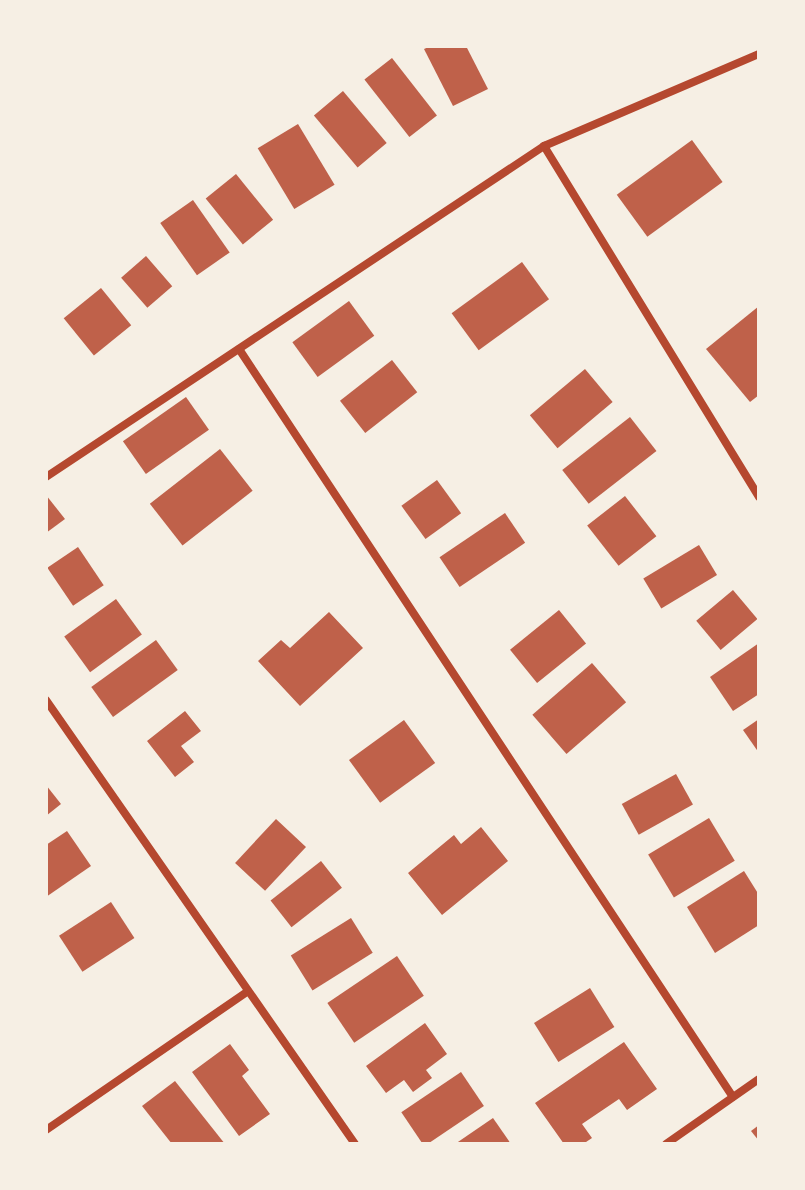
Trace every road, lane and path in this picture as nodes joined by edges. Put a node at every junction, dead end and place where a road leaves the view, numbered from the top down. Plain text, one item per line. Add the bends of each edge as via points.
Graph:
1 (759, 54) edge
2 (544, 146) junction
3 (239, 349) junction
4 (46, 477) edge
5 (759, 497) edge
6 (46, 700) edge
7 (248, 991) junction
8 (759, 1079) edge
9 (733, 1097) junction
10 (46, 1130) edge
11 (355, 1144) edge
12 (666, 1144) edge

1 - 2 street
2 - 3 street
2 - 5 street
3 - 4 street
3 - 9 street
6 - 7 street
7 - 10 street
7 - 11 street
8 - 9 street
9 - 12 street

